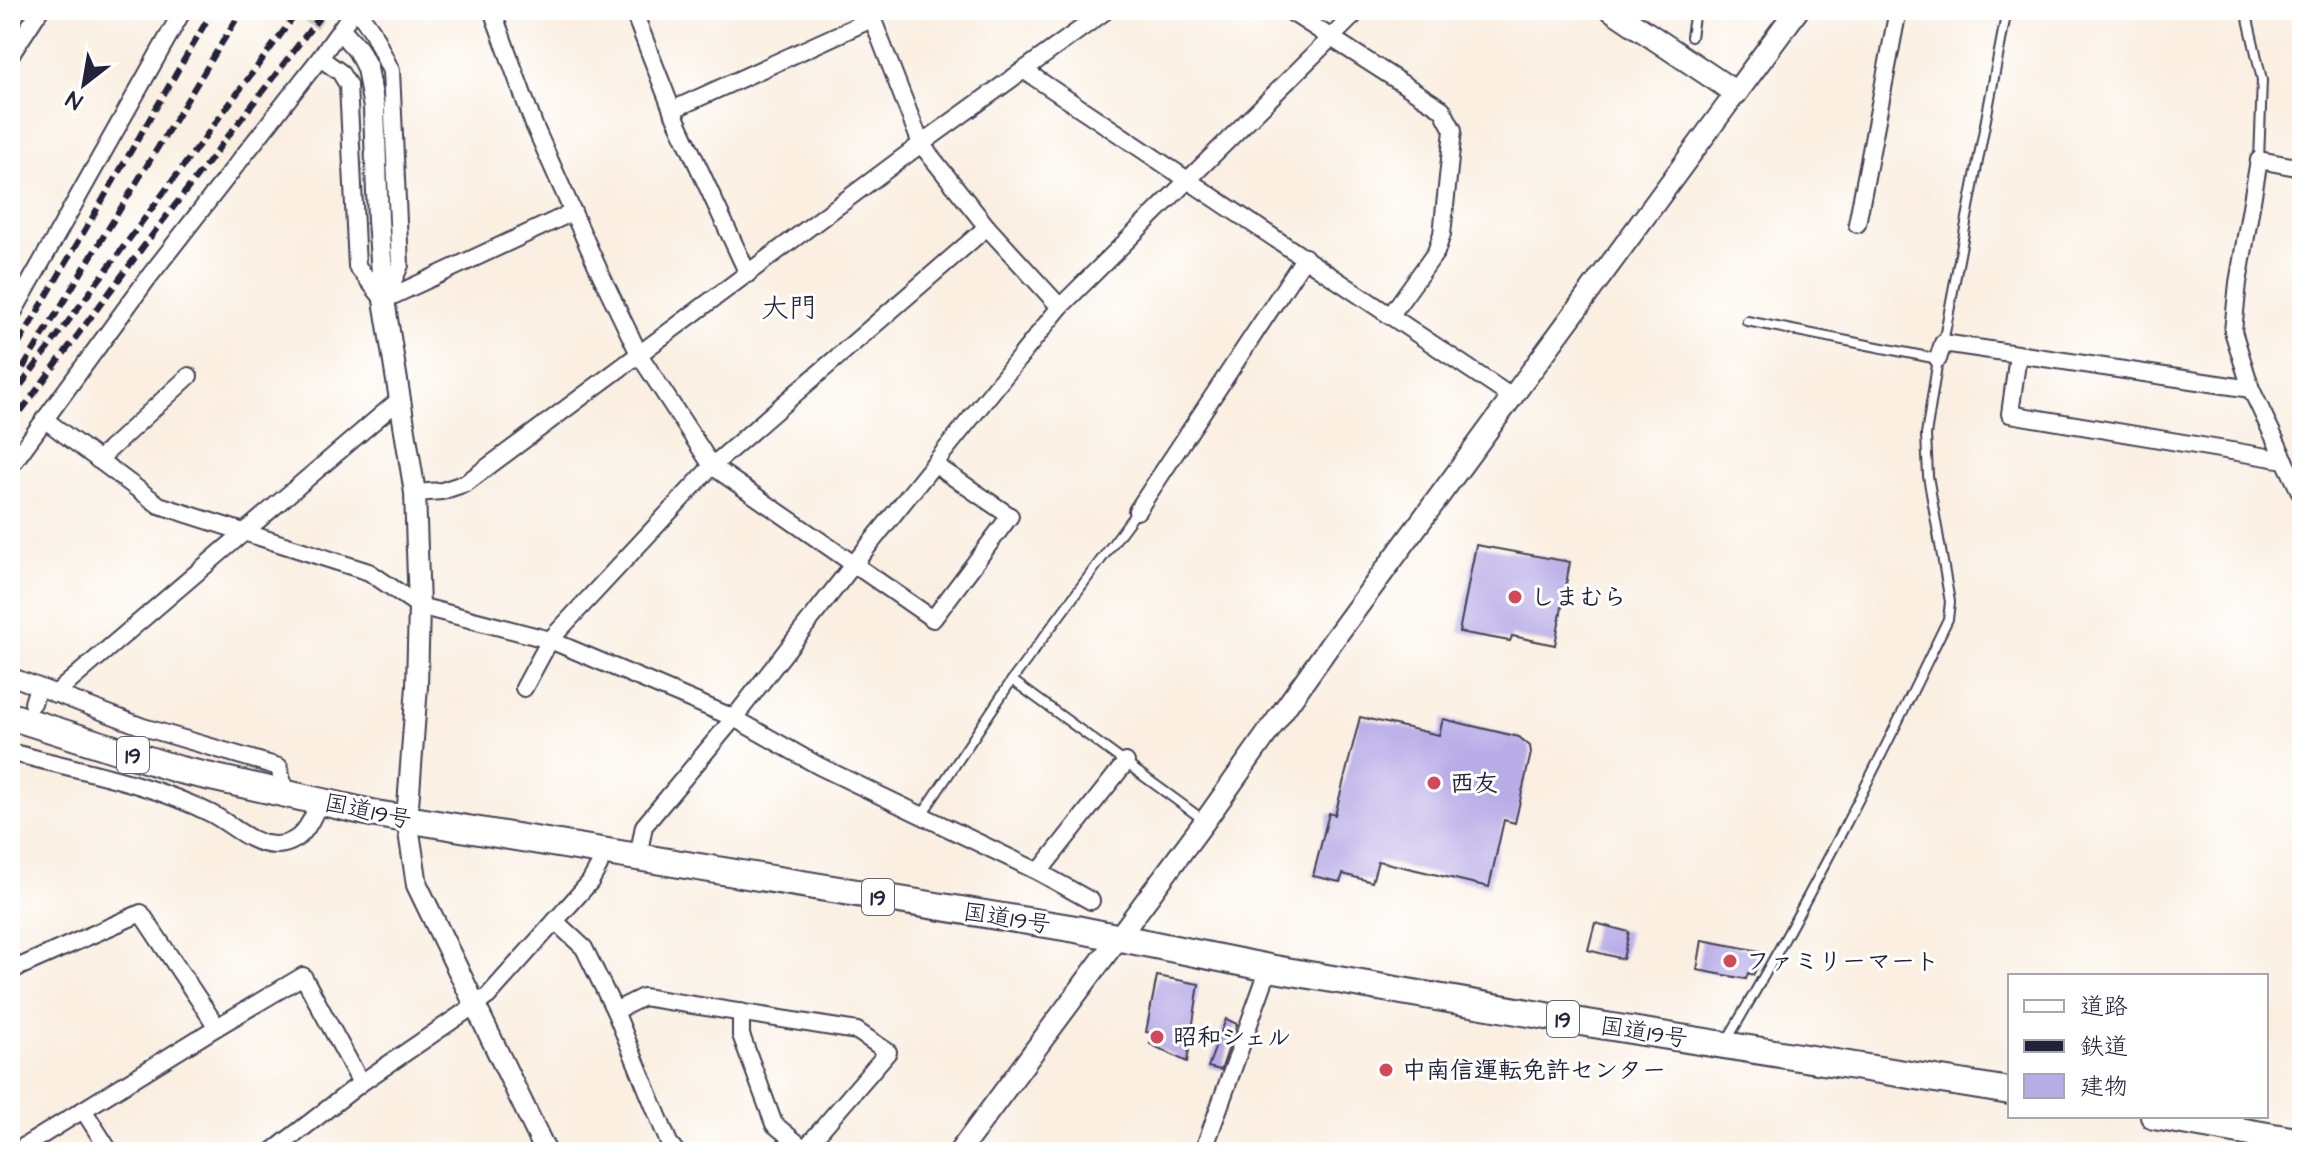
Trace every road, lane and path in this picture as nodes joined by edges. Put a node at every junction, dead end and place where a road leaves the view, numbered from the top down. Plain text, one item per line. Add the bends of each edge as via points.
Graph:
1 (40, 10) edge
2 (183, 10) edge
3 (355, 10) edge
4 (492, 10) edge
5 (633, 10) edge
6 (1107, 10) edge
7 (1288, 10) edge
8 (1359, 10) edge
9 (1612, 10) edge
10 (1695, 10) edge
11 (1797, 10) edge
12 (1898, 10) edge
13 (2007, 10) edge
14 (2246, 10) edge
15 (870, 15) edge
16 (345, 35) tunnel mouth
17 (1691, 37) dead end
18 (1332, 38) junction
19 (10, 56) edge
20 (320, 58) junction
21 (1025, 71) junction
22 (1736, 93) junction
23 (672, 110) junction
24 (921, 144) junction
25 (2259, 160) junction
26 (2302, 168) edge
27 (1188, 179) junction
28 (573, 212) junction
29 (1857, 224) dead end
30 (987, 227) junction
31 (1305, 257) junction
32 (748, 274) junction
33 (384, 300) junction
34 (1060, 307) junction
35 (1390, 316) junction
36 (10, 318) edge
37 (1747, 321) dead end
38 (1941, 351) junction
39 (2018, 355) junction
40 (640, 356) junction
41 (189, 376) dead end
42 (2251, 389) junction
43 (1513, 398) junction
44 (400, 399) junction
45 (44, 419) junction
46 (98, 460) junction
47 (2285, 460) junction
48 (934, 464) junction
49 (712, 466) junction
50 (10, 467) edge
51 (415, 493) junction
52 (2302, 496) edge
53 (1137, 511) joint
54 (241, 533) junction
55 (853, 565) junction
56 (419, 606) junction
57 (550, 640) junction
58 (10, 676) edge
59 (1012, 680) junction
60 (524, 688) dead end
61 (55, 694) junction
62 (27, 702) edge
63 (734, 718) junction
64 (10, 752) edge
65 (1126, 762) junction
66 (285, 793) junction
67 (320, 801) junction
68 (920, 816) junction
69 (407, 819) junction
70 (1205, 821) junction
71 (603, 850) junction
72 (638, 857) junction
73 (1039, 872) junction
74 (1091, 901) dead end
75 (555, 921) junction
76 (1118, 938) junction
77 (1269, 968) junction
78 (10, 971) edge
79 (474, 1006) junction
80 (615, 1011) junction
81 (741, 1012) junction
82 (217, 1027) junction
83 (1725, 1044) junction
84 (361, 1083) junction
85 (2008, 1091) edge
86 (84, 1111) junction
87 (2165, 1118) edge
88 (2302, 1142) edge
89 (281, 1149) edge
90 (805, 1151) edge
91 (15, 1152) edge
92 (110, 1152) edge
93 (546, 1152) edge
94 (676, 1152) edge
95 (959, 1152) edge
96 (1203, 1152) edge

1 - 19 street
2 - 36 street
3 - 20 street
3 - 33 street via 391,71 400,265
4 - 28 street
5 - 23 street
6 - 21 street
7 - 18 street
8 - 18 street
9 - 22 main road
10 - 17 lane
11 - 22 main road
12 - 29 street
13 - 38 lane
14 - 25 lane via 2262,80
15 - 23 street
15 - 24 street
16 - 33 street via 367,68 374,108
18 - 27 street
18 - 35 street via 1442,109 1453,130 1436,252
20 - 33 street via 348,85 357,266
20 - 45 street
21 - 24 street
21 - 27 street
22 - 43 street
23 - 32 street
24 - 30 street
24 - 32 street
25 - 26 street
25 - 42 street via 2233,331
27 - 31 street
27 - 34 street
28 - 33 street
28 - 40 street
30 - 34 street
30 - 49 street
31 - 35 street
31 - 53 street
32 - 40 street
33 - 44 street
34 - 48 street
35 - 43 street
37 - 38 lane
38 - 39 street
38 - 83 lane via 1926,435 1948,585 1948,619 1882,757
39 - 42 street
39 - 47 street via 2010,414
40 - 49 street
40 - 51 street via 466,483
41 - 46 street
42 - 47 street
43 - 70 street
44 - 51 street
44 - 54 street
45 - 46 street
45 - 50 street
46 - 54 street via 159,505
47 - 52 street
48 - 55 street
48 - 55 street via 1010,516 933,619
49 - 55 street
49 - 57 street
51 - 56 street
53 - 59 lane
54 - 56 street via 369,572
54 - 61 street
55 - 63 street
56 - 57 street
56 - 69 street
57 - 60 street
57 - 63 street
58 - 62 street
59 - 65 lane
59 - 68 lane
61 - 62 street
61 - 66 street via 143,727 279,767
62 - 66 highway, 国道19号 / 19 via 180,770
63 - 68 street
63 - 72 street via 644,826
64 - 67 street via 177,797 244,836 275,845 297,840
65 - 70 lane
65 - 73 street
66 - 67 highway, 国道19号 / 19
67 - 69 highway, 国道19号 / 19
68 - 73 street
69 - 71 highway, 国道19号 / 19
69 - 79 street via 417,885
70 - 76 street
71 - 72 highway, 国道19号 / 19
71 - 75 street via 590,882
72 - 76 highway, 国道19号 / 19
73 - 74 street
75 - 79 street
75 - 80 street via 584,948
76 - 77 highway, 国道19号 / 19
76 - 95 street
77 - 83 highway, 国道19号 / 19
77 - 96 street
78 - 82 street via 141,913
79 - 84 street
79 - 93 street
80 - 81 street via 643,997
80 - 94 street
81 - 90 street via 741,1035 774,1124
81 - 90 street via 857,1031 888,1052
82 - 84 street via 303,976
82 - 86 street
83 - 85 highway, 国道19号 / 19
84 - 89 street
86 - 91 street
86 - 92 street
87 - 88 highway

